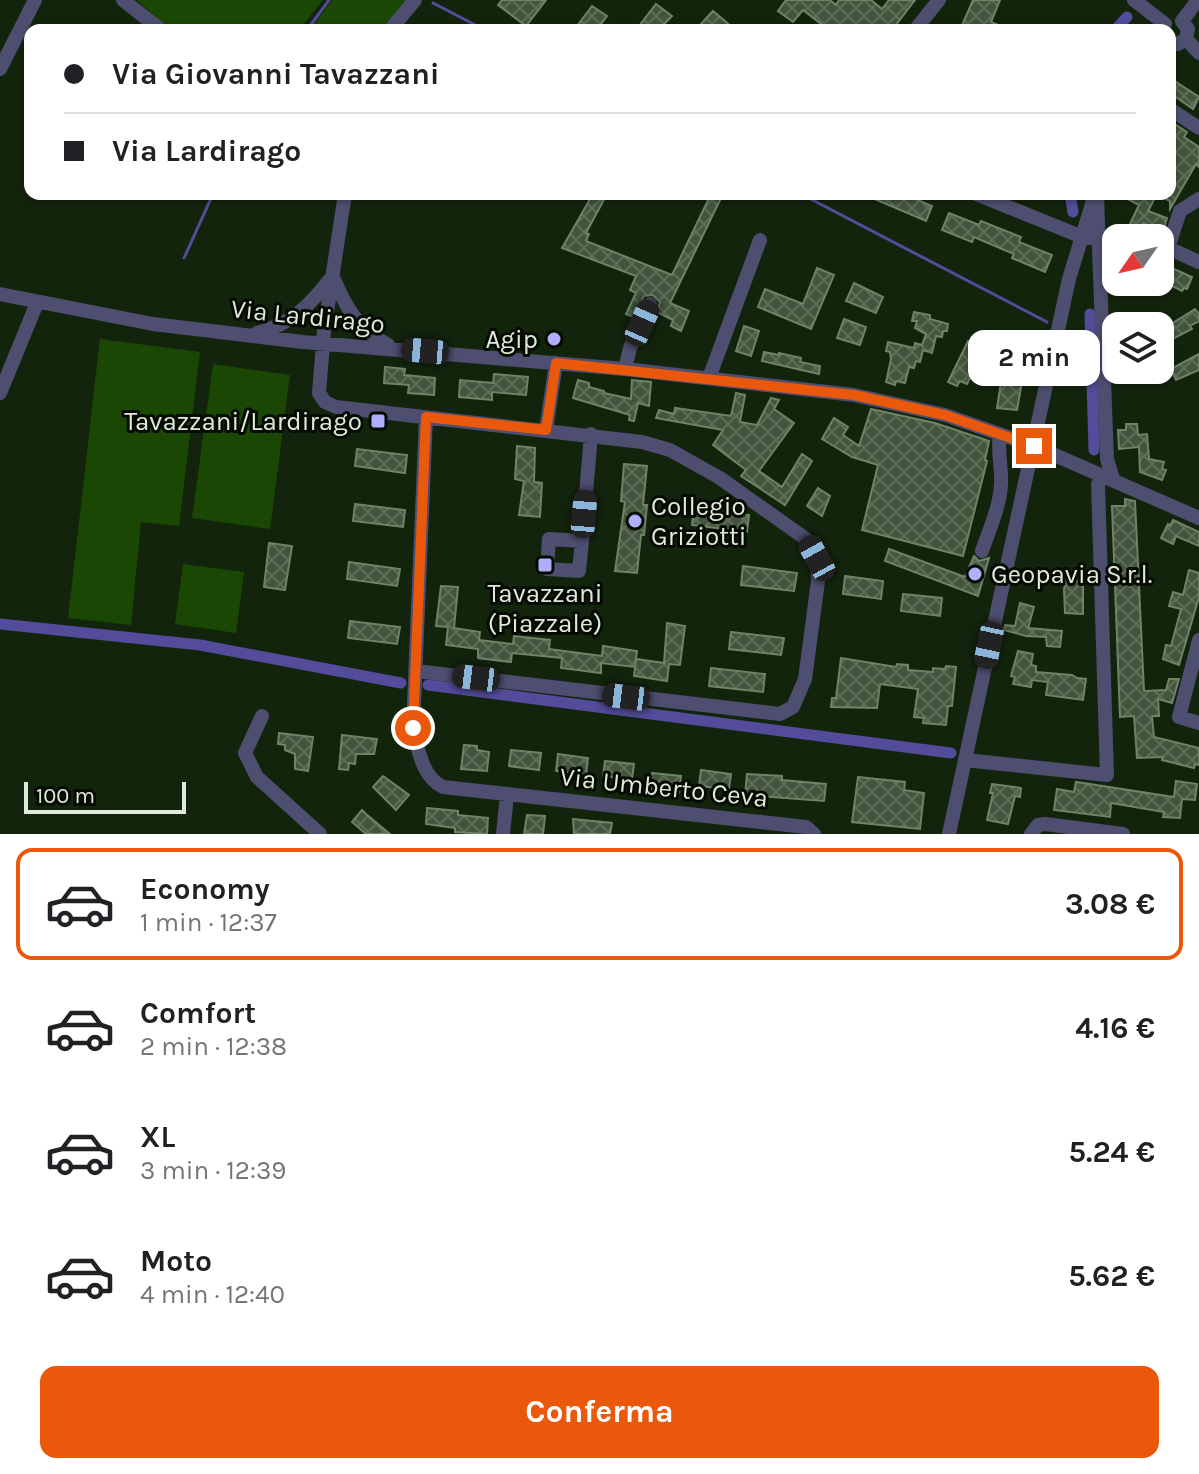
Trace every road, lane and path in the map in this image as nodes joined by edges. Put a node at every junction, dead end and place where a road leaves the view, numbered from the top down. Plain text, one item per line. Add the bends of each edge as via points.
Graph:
1 (35, 0) edge
2 (123, 0) edge
3 (415, 0) edge
4 (939, 0) edge
5 (1134, 0) edge
6 (1198, 0) edge
7 (1182, 21) junction
8 (153, 24) edge
9 (395, 24) edge
10 (920, 24) edge
11 (1161, 24) edge
12 (1167, 24) edge
13 (1186, 39) junction
14 (1176, 44) edge
15 (1199, 53) edge
16 (0, 67) edge
17 (1176, 113) edge
18 (1199, 128) edge
19 (1199, 199) edge
20 (344, 200) edge
21 (991, 200) edge
22 (1094, 200) edge
23 (1096, 200) edge
24 (1174, 224) edge
25 (1080, 236) junction
26 (760, 240) dead end
27 (1099, 241) junction
28 (1102, 241) edge
29 (1174, 251) edge
30 (1199, 262) edge
31 (332, 276) junction
32 (0, 294) edge
33 (37, 303) junction
34 (650, 304) dead end
35 (249, 335) junction
36 (323, 343) junction
37 (395, 349) junction
38 (556, 363) junction
39 (625, 369) junction
40 (709, 378) junction
41 (0, 393) edge
42 (426, 417) junction
43 (546, 430) junction
44 (591, 434) junction
45 (1000, 434) junction
46 (1034, 446) junction
47 (1106, 481) junction
48 (1199, 518) edge
49 (582, 541) dead end
50 (982, 551) dead end
51 (1199, 640) edge
52 (416, 671) junction
53 (262, 716) dead end
54 (1199, 723) edge
55 (965, 760) junction
56 (507, 795) junction
57 (320, 834) edge
58 (503, 834) edge
59 (814, 834) edge
60 (949, 834) edge
61 (1031, 834) edge
62 (1123, 834) edge

1 - 16 street
2 - 8 street
3 - 9 street
4 - 10 street
5 - 11 street
6 - 7 street
7 - 12 street
7 - 13 street via 1188,29
13 - 14 street
13 - 15 street
17 - 18 street
19 - 24 street via 1180,211
20 - 31 street
21 - 25 street
22 - 25 street
23 - 27 street
25 - 27 street
25 - 46 street
26 - 40 street
27 - 28 street
27 - 47 street
29 - 30 street
31 - 35 street via 305,310 287,323
31 - 36 street
31 - 37 street via 358,325
32 - 33 street, Via Lardirago
33 - 35 street, Via Lardirago
33 - 41 street
34 - 39 street
35 - 36 street, Via Lardirago
36 - 37 street, Via Lardirago
36 - 42 street via 319,393 325,402
37 - 38 street, Via Lardirago
38 - 39 street, Via Lardirago
38 - 43 street
39 - 40 street, Via Lardirago
40 - 45 street, Via Lardirago via 854,395 945,415
42 - 43 street
42 - 52 street
43 - 44 street
44 - 49 street
44 - 52 street via 670,450 806,539 817,558 818,581 805,679 793,707 780,714
45 - 46 street, Via Lardirago
45 - 50 street via 999,502
46 - 47 street, Via Lardirago
46 - 55 street
47 - 48 street, Via Lardirago
47 - 55 street via 1107,775
51 - 54 street via 1179,717
52 - 56 street, Via Umberto Ceva via 413,728 434,783
53 - 57 street via 245,753 257,777
55 - 60 street
56 - 58 street
56 - 59 street, Via Umberto Ceva via 806,827
61 - 62 street via 1045,824

